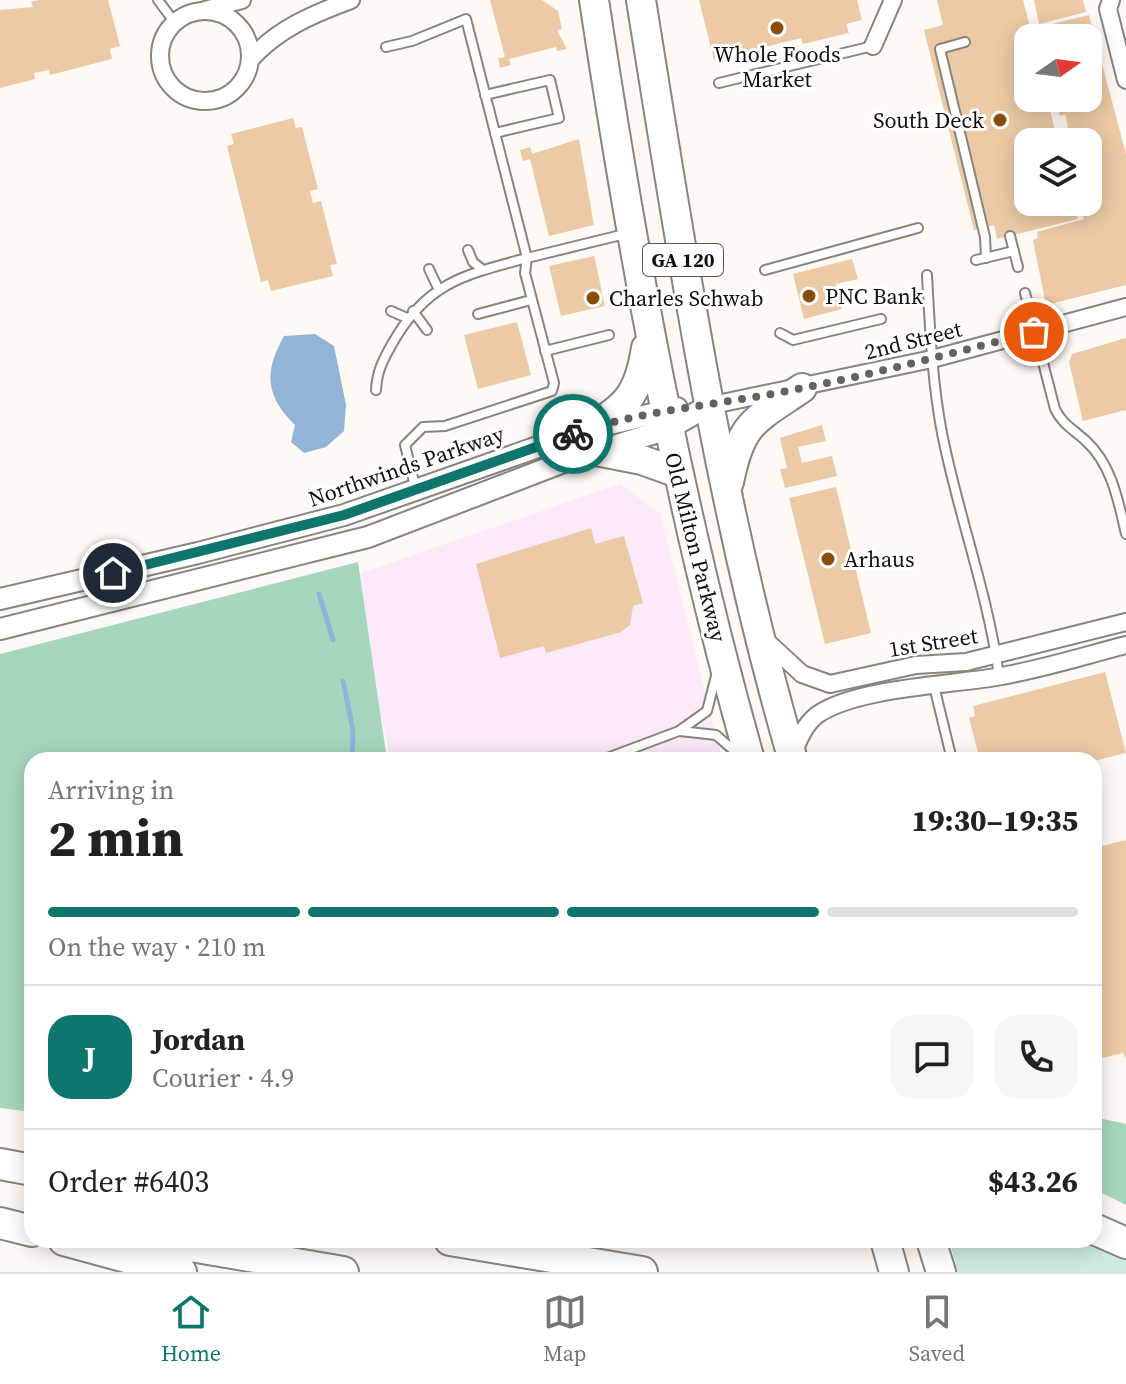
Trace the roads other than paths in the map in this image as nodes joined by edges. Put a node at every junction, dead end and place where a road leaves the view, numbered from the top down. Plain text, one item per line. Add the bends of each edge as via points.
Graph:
1 (158, 0) edge
2 (241, 0) edge
3 (351, 0) edge
4 (594, 0) edge
5 (641, 0) edge
6 (893, 0) edge
7 (1111, 0) edge
8 (199, 12) junction
9 (175, 23) junction
10 (965, 42) dead end
11 (873, 46) joint
12 (386, 47) dead end
13 (250, 60) junction
14 (1126, 80) edge
15 (719, 83) dead end
16 (485, 95) junction
17 (495, 133) junction
18 (918, 228) dead end
19 (630, 233) junction
20 (1010, 236) dead end
21 (468, 250) dead end
22 (1014, 251) junction
23 (527, 258) junction
24 (986, 258) junction
25 (976, 260) dead end
26 (1018, 267) dead end
27 (429, 269) dead end
28 (483, 270) junction
29 (765, 270) dead end
30 (927, 275) dead end
31 (438, 288) junction
32 (1025, 293) dead end
33 (531, 300) junction
34 (1126, 307) edge
35 (391, 311) dead end
36 (478, 314) dead end
37 (410, 315) junction
38 (881, 319) dead end
39 (427, 330) dead end
40 (649, 331) junction
41 (1034, 332) junction
42 (780, 333) dead end
43 (609, 335) dead end
44 (545, 351) junction
45 (932, 359) junction
46 (802, 388) junction
47 (376, 390) dead end
48 (708, 406) junction
49 (666, 419) junction
50 (592, 440) junction
51 (678, 473) junction
52 (416, 490) junction
53 (726, 494) junction
54 (1126, 534) edge
55 (0, 599) edge
56 (1126, 622) edge
57 (0, 629) edge
58 (760, 636) junction
59 (1126, 645) edge
60 (722, 654) junction
61 (996, 654) junction
62 (999, 677) junction
63 (934, 686) junction
64 (679, 731) junction
65 (623, 752) edge
66 (738, 752) edge
67 (746, 752) edge
68 (790, 752) edge
69 (794, 752) edge
70 (950, 752) edge
71 (0, 1147) edge
72 (24, 1150) edge
73 (0, 1164) edge
74 (24, 1168) edge
75 (0, 1213) edge
76 (24, 1218) edge
77 (0, 1223) edge
78 (24, 1229) edge
79 (1102, 1232) edge
80 (1126, 1243) edge
81 (93, 1248) edge
82 (203, 1248) edge
83 (498, 1248) edge
84 (887, 1248) edge
85 (934, 1248) edge
86 (181, 1272) edge
87 (343, 1272) edge
88 (642, 1272) edge
89 (894, 1272) edge
90 (941, 1272) edge

1 - 9 lane
2 - 8 street
3 - 13 street via 308,16 265,43
4 - 19 highway, Old Milton Parkway / GA 120
5 - 48 highway, Old Milton Parkway / GA 120
6 - 11 street
7 - 14 street via 1108,9
8 - 9 street
8 - 13 street via 225,16 236,24
9 - 13 street via 161,48 161,62 173,88 185,97 199,101 227,96 239,87
10 - 24 lane via 940,49
11 - 15 lane
12 - 16 lane via 466,19
16 - 17 lane
16 - 17 lane via 550,80 559,118
17 - 23 lane
18 - 29 lane
19 - 23 lane
19 - 40 highway, Old Milton Parkway / GA 120
20 - 22 lane
21 - 28 lane
22 - 24 lane
22 - 26 lane
23 - 28 lane
23 - 33 lane
24 - 25 lane
27 - 31 lane
28 - 31 lane
30 - 45 lane
31 - 37 lane
32 - 41 lane
33 - 36 lane
33 - 44 lane
34 - 41 street, 2nd Street
35 - 37 lane
37 - 39 lane
37 - 47 lane via 377,372
38 - 42 lane via 793,340
40 - 49 highway, Old Milton Parkway / GA 120
40 - 50 highway via 637,389
41 - 45 street, 2nd Street
41 - 54 lane via 1055,409 1108,470
43 - 44 lane
44 - 52 lane via 552,391 445,426 423,427 408,439 405,454
45 - 46 street, 2nd Street
45 - 61 lane via 942,432
46 - 48 street, 2nd Street
46 - 53 highway via 745,429 736,445
48 - 49 street, Northwinds Parkway
48 - 53 highway, Old Milton Parkway / GA 120
49 - 50 street, Northwinds Parkway
49 - 51 highway, Old Milton Parkway / GA 120
50 - 51 highway
50 - 52 street, Northwinds Parkway
50 - 57 street, Northwinds Parkway via 368,537
51 - 60 highway, Old Milton Parkway / GA 120
52 - 55 street, Northwinds Parkway via 213,550
53 - 58 highway, Old Milton Parkway / GA 120
56 - 61 street, 1st Street
58 - 61 street, 1st Street via 802,674 830,684
58 - 68 highway, Old Milton Parkway / GA 120
59 - 62 street, 1st Street
60 - 64 lane via 707,711
60 - 67 highway, Old Milton Parkway / GA 120
61 - 62 lane
62 - 63 street, 1st Street
63 - 69 street, 1st Street via 824,711 803,729
63 - 70 lane
64 - 65 lane
64 - 66 lane via 716,735
71 - 72 highway
73 - 74 highway
75 - 76 highway
77 - 78 highway
79 - 80 highway
81 - 86 highway
82 - 87 highway
83 - 88 highway
84 - 89 highway
85 - 90 highway

